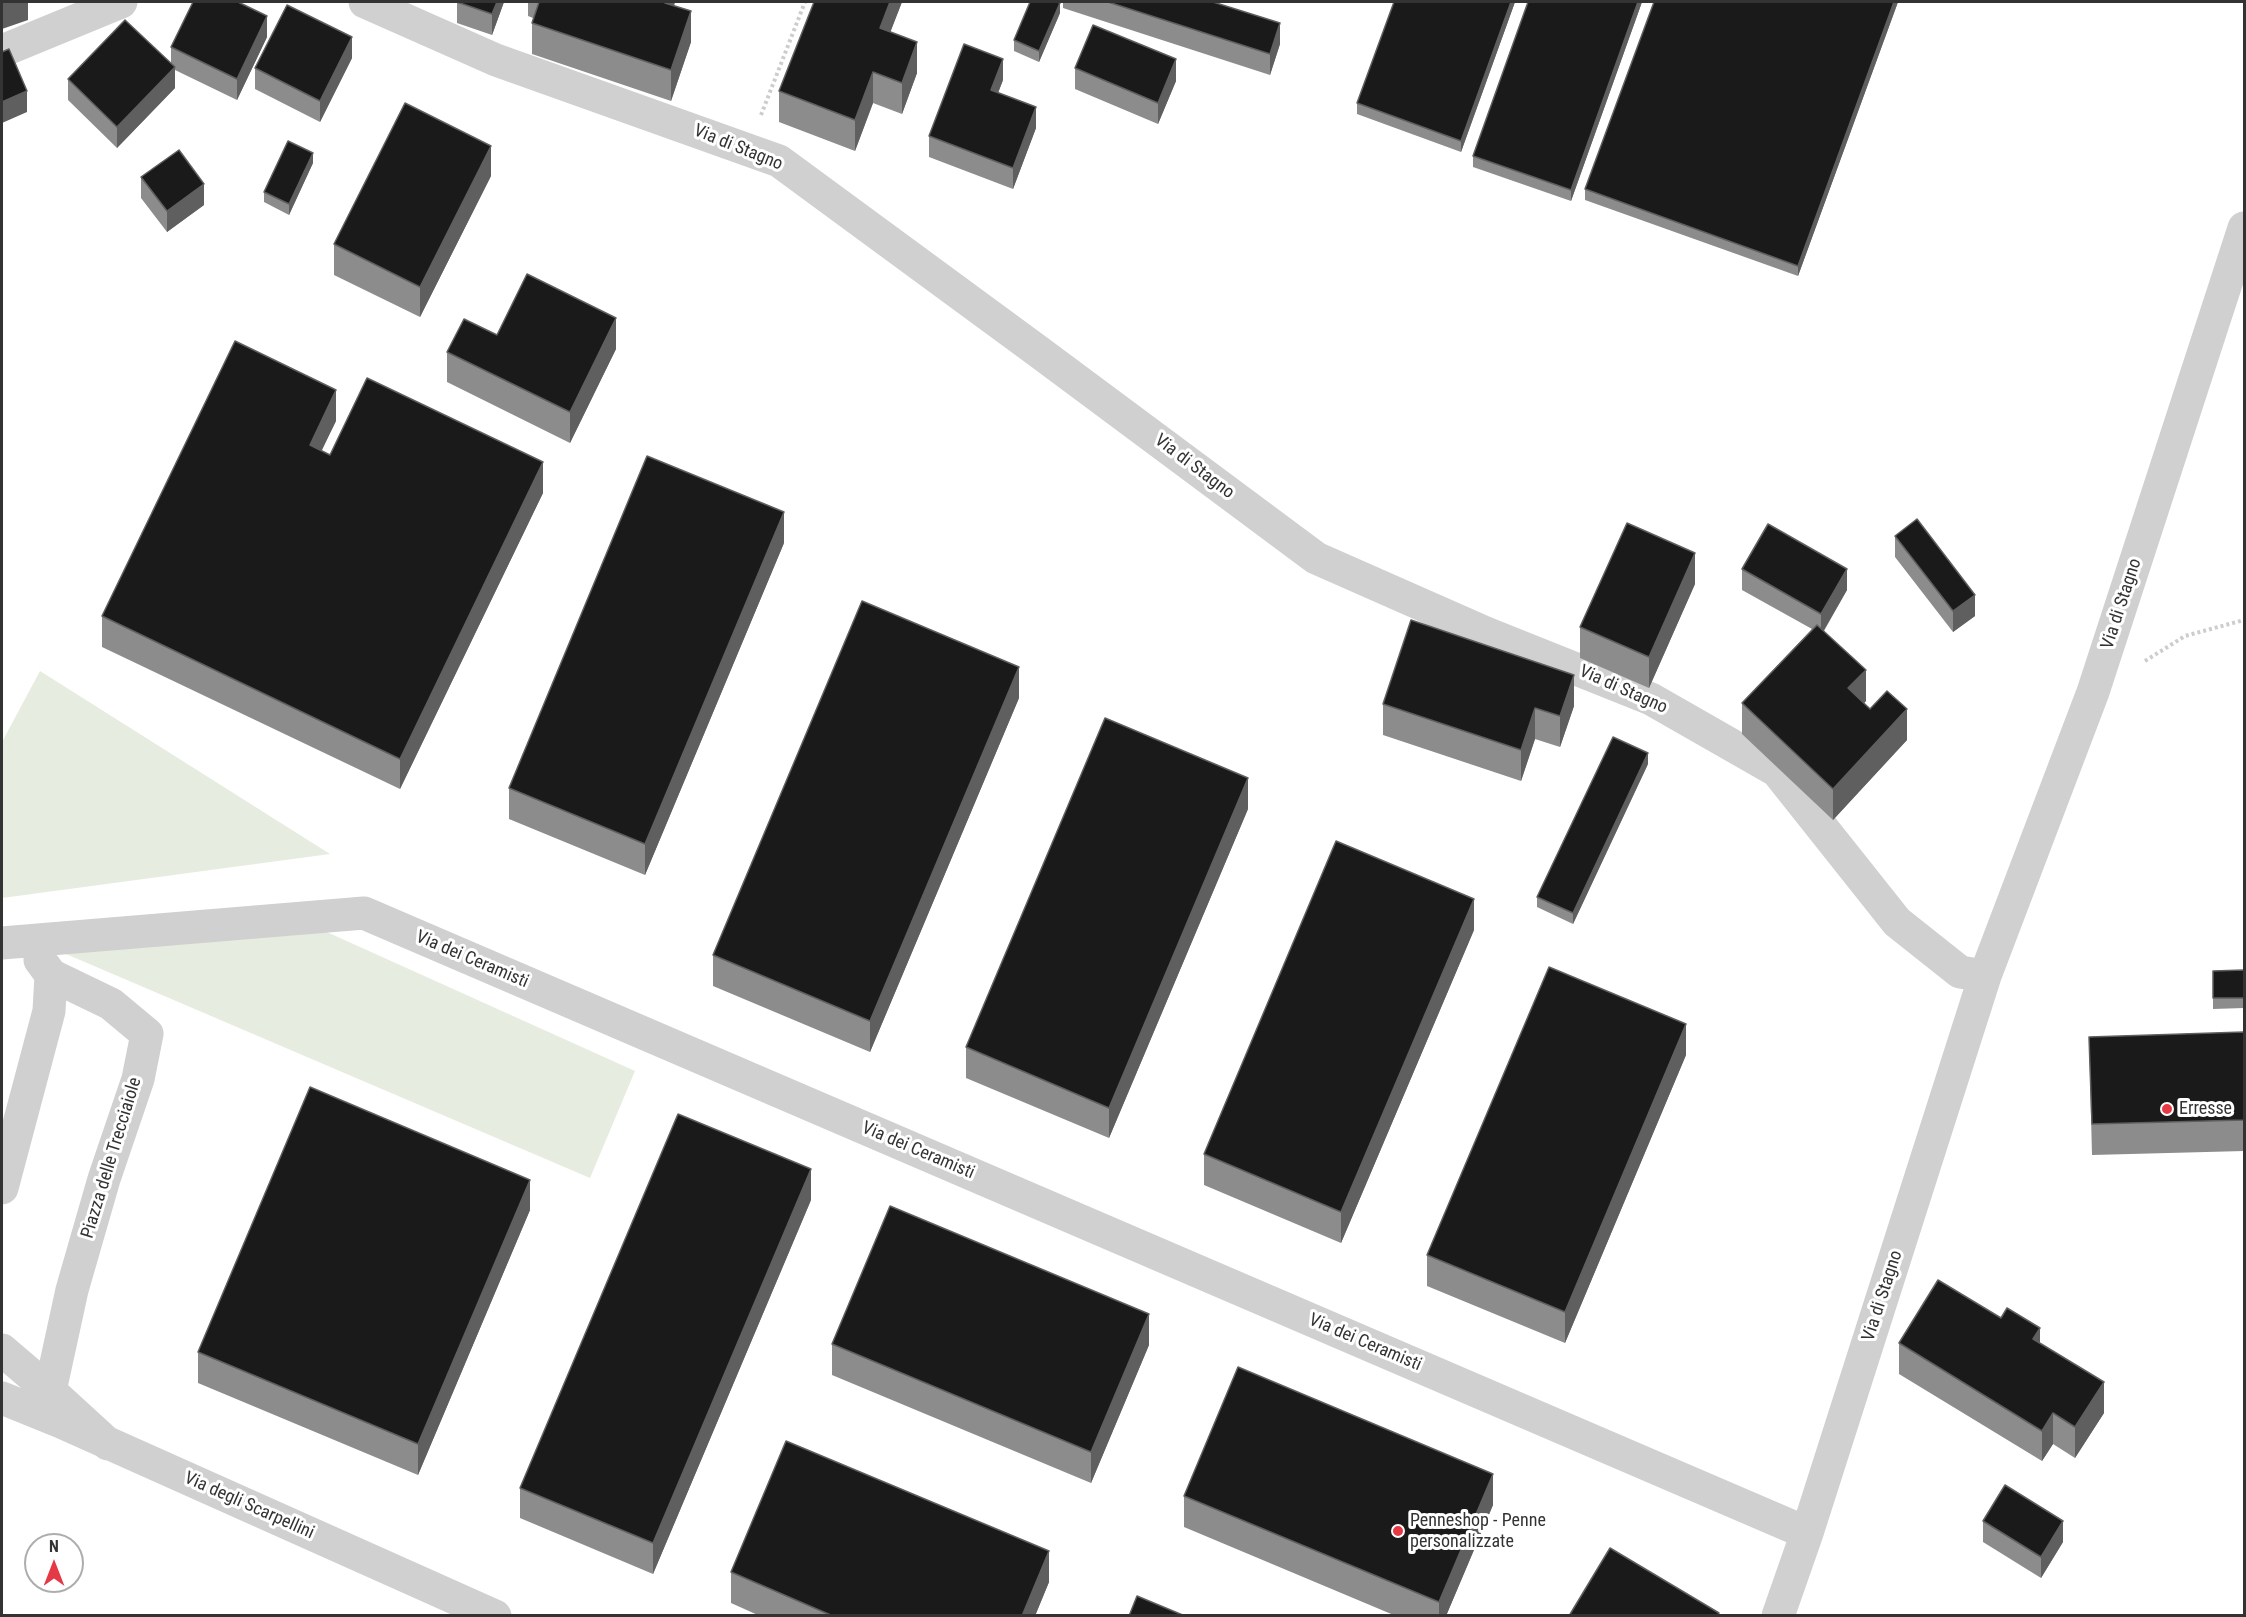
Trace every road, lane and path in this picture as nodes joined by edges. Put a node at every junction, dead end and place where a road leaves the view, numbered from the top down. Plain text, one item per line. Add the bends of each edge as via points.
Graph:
1 (121, 2) edge
2 (365, 2) edge
3 (805, 2) edge
4 (2, 51) edge
5 (748, 150) junction
6 (2244, 228) edge
7 (2244, 621) edge
8 (2093, 692) junction
9 (14, 942) edge
10 (51, 975) junction
11 (1985, 976) junction
12 (2, 1188) edge
13 (2, 1350) edge
14 (50, 1391) junction
15 (2, 1398) edge
16 (108, 1444) junction
17 (1807, 1533) junction
18 (495, 1616) edge
19 (1778, 1616) edge

1 - 4 street
2 - 5 street, Via di Stagno via 496,60
3 - 5 path
5 - 11 street, Via di Stagno via 779,161 1316,558 1486,633 1651,699 1777,771 1897,922 1960,972
6 - 8 street, Via di Stagno
7 - 8 path via 2186,636
8 - 11 street, Via di Stagno
9 - 10 street, Piazza delle Trecciaiole
9 - 17 street, Via dei Ceramisti via 364,913
10 - 12 street via 49,1011
10 - 14 street, Piazza delle Trecciaiole via 111,1004 147,1034 138,1079 72,1290
11 - 17 street, Via di Stagno
13 - 14 street
14 - 16 street
15 - 16 street, Via degli Scarpellini
16 - 18 street, Via degli Scarpellini
17 - 19 street, Via di Stagno

